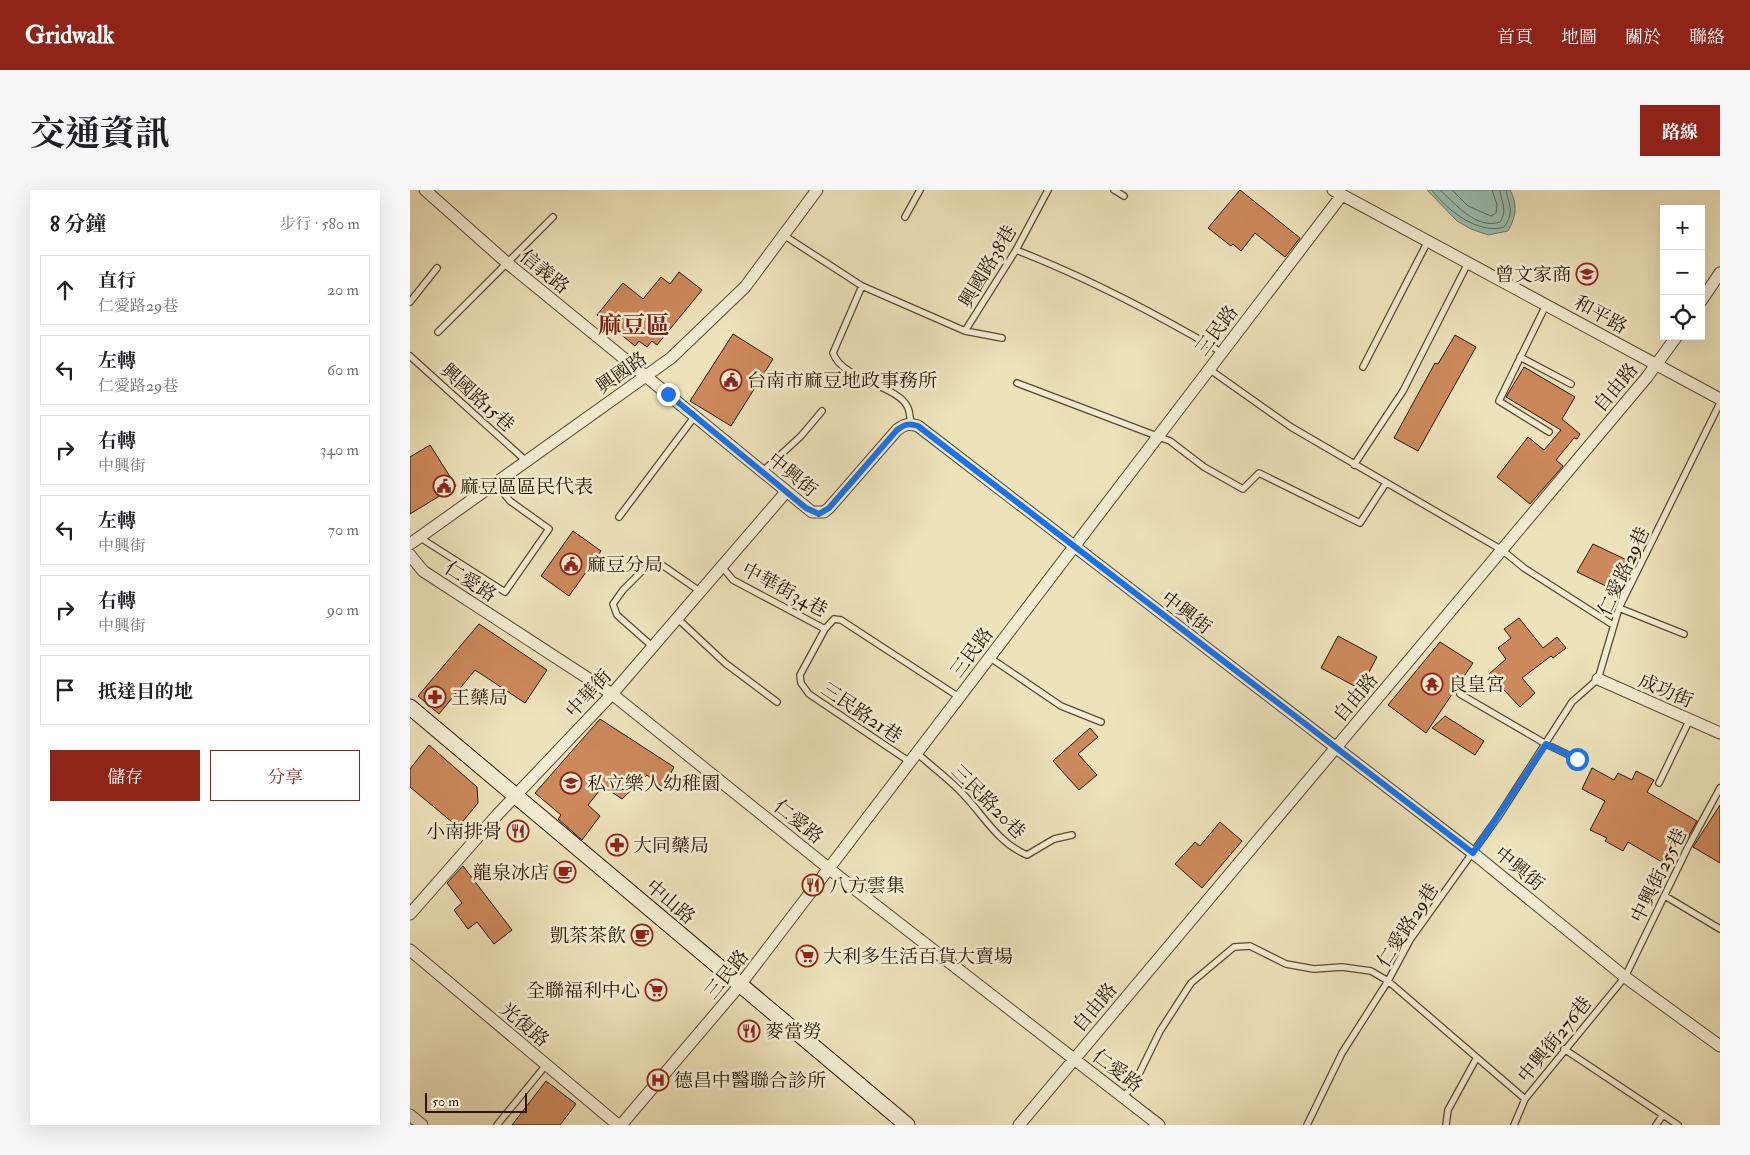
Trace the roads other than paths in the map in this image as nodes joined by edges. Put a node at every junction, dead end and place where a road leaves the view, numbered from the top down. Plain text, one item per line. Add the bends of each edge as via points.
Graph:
1 (425, 190) edge
2 (817, 190) edge
3 (920, 190) edge
4 (1048, 190) edge
5 (1114, 190) edge
6 (1337, 192) edge
7 (1124, 196) dead end
8 (553, 216) dead end
9 (905, 216) dead end
10 (785, 236) junction
11 (1428, 241) junction
12 (1016, 250) junction
13 (506, 262) junction
14 (1468, 263) junction
15 (437, 268) dead end
16 (1720, 273) edge
17 (862, 286) junction
18 (1705, 295) edge
19 (410, 302) edge
20 (1547, 304) junction
21 (965, 331) junction
22 (438, 332) dead end
23 (1002, 338) dead end
24 (1674, 340) edge
25 (1221, 352) junction
26 (410, 356) edge
27 (1520, 357) junction
28 (1657, 364) junction
29 (1363, 367) dead end
30 (1209, 369) junction
31 (646, 376) junction
32 (1017, 383) dead end
33 (1571, 384) dead end
34 (1720, 398) edge
35 (1720, 403) edge
36 (822, 411) dead end
37 (695, 416) junction
38 (911, 424) junction
39 (1549, 432) dead end
40 (1158, 437) junction
41 (526, 460) junction
42 (1354, 465) junction
43 (762, 472) junction
44 (494, 482) junction
45 (1386, 483) junction
46 (786, 492) junction
47 (619, 517) dead end
48 (413, 537) edge
49 (1074, 548) junction
50 (1502, 550) junction
51 (410, 555) edge
52 (723, 568) junction
53 (701, 592) junction
54 (1619, 608) junction
55 (677, 618) junction
56 (1613, 625) junction
57 (825, 630) junction
58 (1684, 634) dead end
59 (653, 648) junction
60 (989, 657) junction
61 (1598, 679) junction
62 (612, 694) junction
63 (1460, 694) dead end
64 (959, 698) junction
65 (777, 702) dead end
66 (410, 708) edge
67 (1690, 718) junction
68 (1101, 722) dead end
69 (1720, 733) edge
70 (1546, 744) junction
71 (1335, 748) junction
72 (913, 758) junction
73 (1577, 759) dead end
74 (1659, 783) dead end
75 (1720, 788) edge
76 (514, 796) junction
77 (1072, 835) dead end
78 (1473, 853) junction
79 (830, 869) junction
80 (1665, 896) junction
81 (410, 914) edge
82 (1720, 929) edge
83 (410, 950) edge
84 (1625, 976) junction
85 (1388, 982) junction
86 (740, 985) junction
87 (1720, 1046) edge
88 (1564, 1049) junction
89 (1073, 1058) junction
90 (1476, 1059) junction
91 (546, 1065) junction
92 (1125, 1096) junction
93 (1525, 1099) junction
94 (410, 1115) edge
95 (1663, 1115) junction
96 (422, 1125) edge
97 (497, 1125) edge
98 (619, 1125) edge
99 (907, 1125) edge
100 (1019, 1125) edge
101 (1159, 1125) edge
102 (1307, 1125) edge
103 (1446, 1125) edge
104 (1514, 1125) edge
105 (1656, 1125) edge
106 (1678, 1125) edge

1 - 13 street, 信義路
2 - 10 street, 興國路
3 - 9 lane
4 - 12 lane, 興國路38巷
5 - 7 lane
6 - 11 street, 和平路
6 - 25 street, 三民路
8 - 13 lane
10 - 17 lane, 興國路38巷
10 - 31 street, 興國路 via 746,287 672,358
11 - 14 street, 和平路
11 - 29 lane
12 - 21 lane, 興國路38巷
12 - 25 lane via 1067,270 1132,302
13 - 22 lane
13 - 31 street, 信義路
14 - 20 street, 和平路
14 - 42 lane via 1403,391
15 - 19 lane
16 - 18 street
17 - 21 lane, 興國路38巷
17 - 38 lane via 832,353 835,360 850,371 900,398 908,407
20 - 27 lane
20 - 28 street, 和平路
21 - 23 lane, 興國路38巷
24 - 28 street, 自由路
25 - 30 street, 三民路
26 - 41 lane, 興國路15巷
27 - 33 lane
27 - 39 lane via 1499,400
28 - 34 street, 和平路
28 - 50 street, 自由路
30 - 40 street, 三民路
30 - 42 lane via 1291,427
31 - 37 street, 中興街
31 - 41 street, 興國路
32 - 40 lane
35 - 54 lane, 仁愛路29巷
36 - 43 lane via 802,436
37 - 43 street, 中興街
37 - 47 lane
38 - 46 street, 中興街 via 897,430 824,512 812,512
38 - 49 street, 中興街
40 - 45 lane via 1170,441 1204,468 1243,489 1259,473 1360,523
40 - 49 street, 三民路
41 - 44 street, 興國路
42 - 45 lane
43 - 46 street, 中興街
44 - 48 street, 興國路
44 - 48 lane via 510,501 549,529 505,592
45 - 50 lane
46 - 52 street, 中華街
49 - 60 street, 三民路
49 - 71 street, 中興街
50 - 56 lane via 1524,568
50 - 71 street, 自由路
51 - 62 street, 仁愛路 via 423,571
52 - 53 street, 中華街
52 - 57 lane, 中華街34巷 via 732,580
53 - 55 street, 中華街
53 - 59 lane via 662,565 648,566 623,590 613,604 618,615
54 - 56 lane, 仁愛路29巷
54 - 58 lane
55 - 59 street, 中華街
55 - 65 lane via 725,663
56 - 61 lane, 仁愛路29巷
57 - 64 lane, 中華街34巷 via 834,619 841,620
57 - 72 lane, 三民路21巷 via 800,674 801,683 809,694
59 - 62 street, 中華街
60 - 64 street, 三民路
60 - 68 lane via 1060,706
61 - 67 street, 成功街
61 - 70 lane, 仁愛路29巷 via 1572,702
62 - 76 street, 中華街
62 - 79 street, 仁愛路
63 - 70 lane
64 - 72 street, 三民路
66 - 76 main road, 中山路
67 - 69 street, 成功街
67 - 74 lane
70 - 73 lane
70 - 78 lane, 仁愛路29巷
71 - 78 street, 中興街
71 - 89 street, 自由路
72 - 77 lane, 三民路20巷 via 964,795 981,818 1018,851 1027,855 1054,839
72 - 79 street, 三民路
75 - 80 lane, 中興街255巷
76 - 81 street, 中華街
76 - 86 main road, 中山路
78 - 84 street, 中興街
78 - 85 lane, 仁愛路29巷 via 1410,940
79 - 86 street, 三民路
79 - 89 street, 仁愛路
80 - 82 lane
80 - 84 lane, 中興街255巷
83 - 91 street, 光復路
84 - 87 street, 中興街
84 - 88 lane, 中興街276巷
85 - 90 lane
85 - 92 lane, 仁愛路29巷 via 1370,971 1342,967 1314,969 1286,964 1250,946 1234,947 1191,983 1160,1031
85 - 102 lane via 1342,1053
86 - 98 street, 三民路
86 - 99 main road, 中山路
88 - 93 lane, 中興街276巷
88 - 95 lane
89 - 92 street, 仁愛路
89 - 100 street, 自由路
90 - 93 lane
90 - 103 lane via 1448,1110
91 - 97 lane
91 - 98 street, 光復路
92 - 101 street, 仁愛路
93 - 104 lane, 中興街276巷
94 - 96 street
95 - 105 lane
95 - 106 lane

